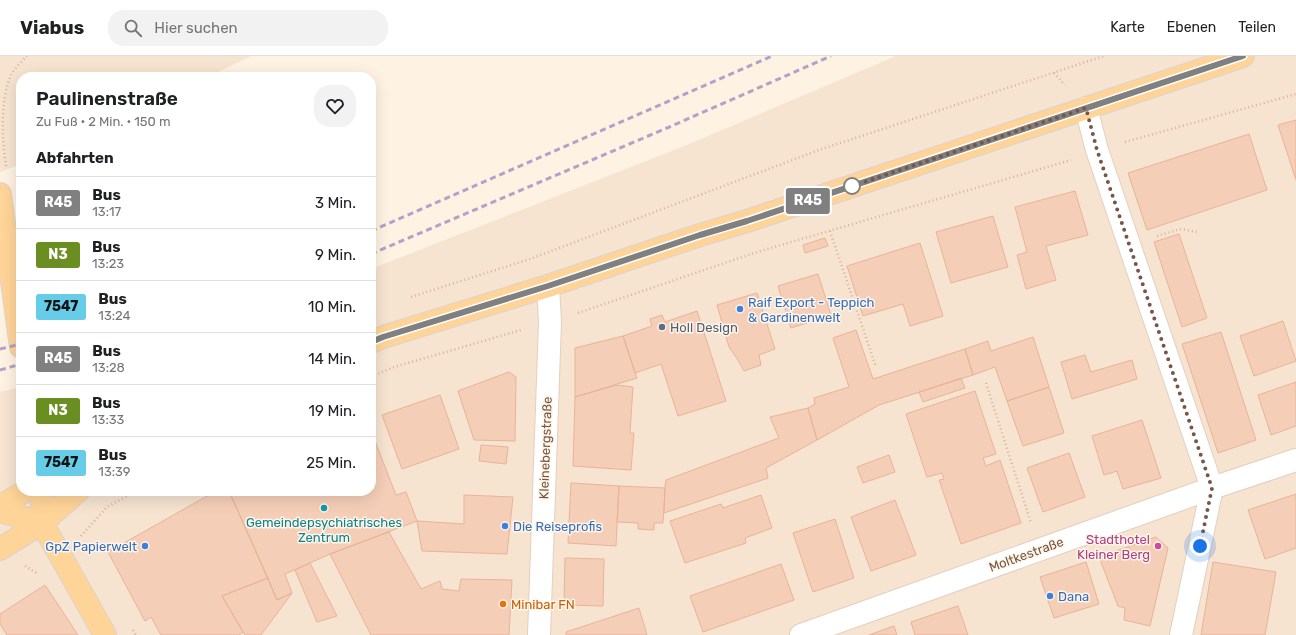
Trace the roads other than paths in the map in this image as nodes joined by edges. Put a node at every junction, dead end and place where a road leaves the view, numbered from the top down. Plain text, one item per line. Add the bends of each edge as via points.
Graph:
1 (1243, 56) edge
2 (1086, 108) junction
3 (0, 194) edge
4 (548, 286) junction
5 (16, 311) edge
6 (376, 340) edge
7 (1296, 460) edge
8 (1212, 488) junction
9 (17, 496) edge
10 (42, 496) edge
11 (72, 496) edge
12 (0, 507) edge
13 (0, 511) edge
14 (42, 523) junction
15 (0, 549) edge
16 (104, 635) edge
17 (539, 635) edge
18 (801, 635) edge
19 (1181, 635) edge

1 - 2 main road
2 - 4 main road
2 - 8 street via 1097,150
3 - 5 main road
4 - 6 main road
4 - 17 street, Kleinebergstraße via 550,322
7 - 8 street, Moltkestraße
8 - 18 street, Moltkestraße
8 - 19 street
9 - 12 main road
10 - 14 main road
11 - 14 main road
13 - 14 main road
14 - 15 main road
14 - 16 main road

